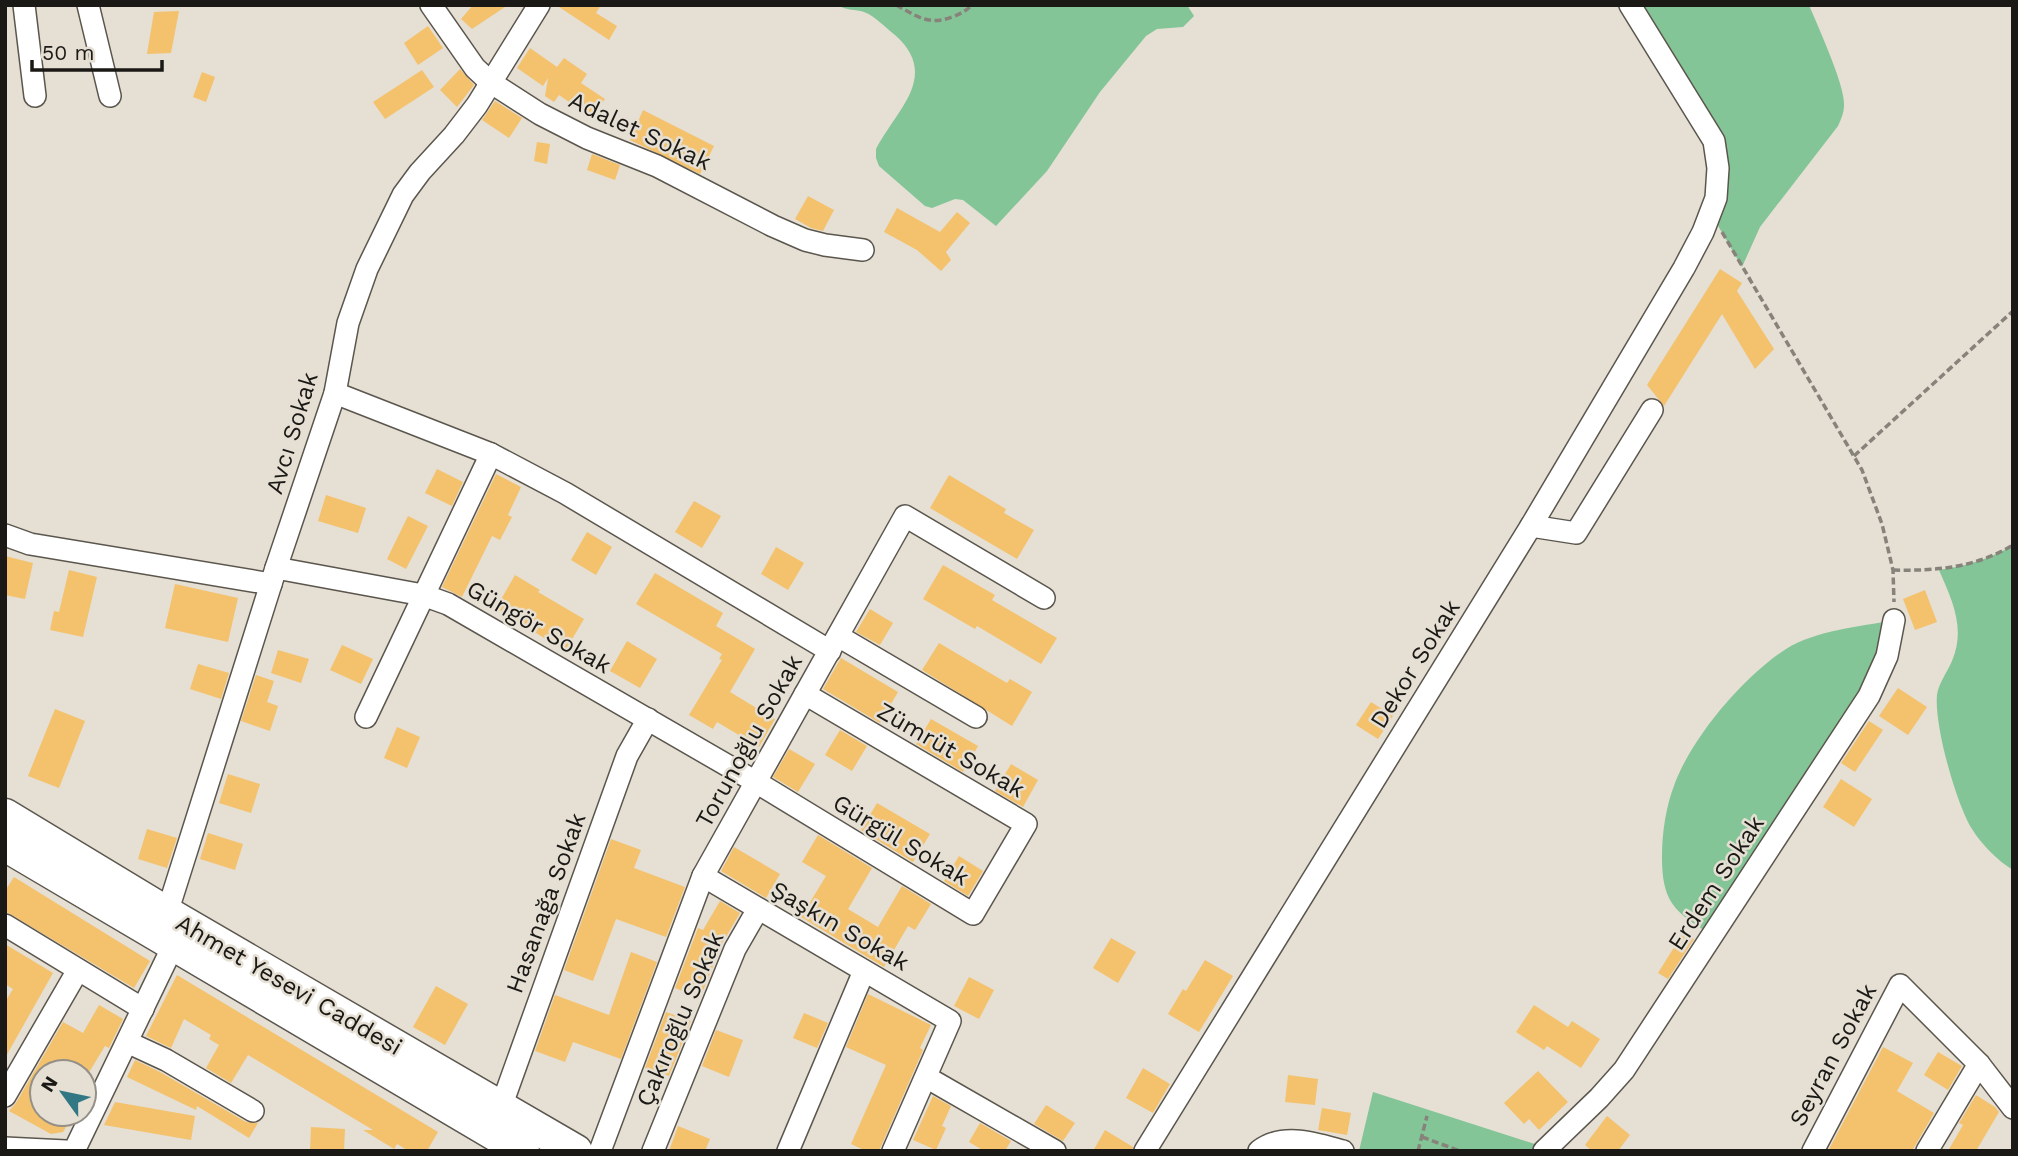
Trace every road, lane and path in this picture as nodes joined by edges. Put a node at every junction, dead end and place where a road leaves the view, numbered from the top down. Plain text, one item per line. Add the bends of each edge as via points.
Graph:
1 (24, 5) edge
2 (88, 5) edge
3 (431, 5) edge
4 (539, 5) edge
5 (896, 5) edge
6 (972, 5) edge
7 (1630, 5) edge
8 (490, 82) junction
9 (35, 96) dead end
10 (110, 96) dead end
11 (1713, 205) junction
12 (863, 250) dead end
13 (2013, 311) edge
14 (334, 393) junction
15 (1653, 410) dead end
16 (491, 454) junction
17 (1854, 456) junction
18 (1531, 526) junction
19 (5, 536) edge
20 (2013, 545) edge
21 (1893, 570) junction
22 (273, 576) junction
23 (423, 594) junction
24 (1044, 598) dead end
25 (1894, 620) joint
26 (834, 644) junction
27 (805, 694) junction
28 (366, 717) dead end
29 (976, 717) dead end
30 (648, 719) junction
31 (756, 782) junction
32 (5, 815) edge
33 (7, 850) edge
34 (1000, 869) joint
35 (703, 876) junction
36 (758, 909) junction
37 (167, 913) junction
38 (5, 925) edge
39 (173, 946) junction
40 (78, 970) junction
41 (864, 971) junction
42 (143, 1009) junction
43 (127, 1042) junction
44 (1979, 1065) junction
45 (926, 1076) junction
46 (5, 1096) edge
47 (501, 1107) junction
48 (2013, 1108) edge
49 (253, 1111) dead end
50 (1427, 1116) dead end
51 (1422, 1137) junction
52 (5, 1148) edge
53 (66, 1151) edge
54 (74, 1151) edge
55 (523, 1151) edge
56 (576, 1151) edge
57 (600, 1151) edge
58 (653, 1151) edge
59 (788, 1151) edge
60 (893, 1151) edge
61 (1055, 1151) edge
62 (1145, 1151) edge
63 (1258, 1151) edge
64 (1343, 1151) edge
65 (1418, 1151) edge
66 (1460, 1151) edge
67 (1544, 1151) edge
68 (1813, 1151) edge
69 (1927, 1151) edge

1 - 9 street
2 - 10 street
3 - 8 street, Adalet Sokak
4 - 8 street, Avcı Sokak
5 - 6 path via 930,22 965,12
7 - 11 street via 1714,141 1718,168
8 - 12 street, Adalet Sokak via 540,114 657,166 773,226 805,240
8 - 14 street, Avcı Sokak via 454,135 403,195 386,226 348,323
11 - 17 path
11 - 18 street, Dekor Sokak via 1684,268
13 - 17 path
14 - 16 street
14 - 22 street, Avcı Sokak
15 - 18 street via 1576,533
16 - 23 street
16 - 26 street
17 - 21 path via 1882,524
18 - 62 street, Dekor Sokak
19 - 22 street, Güngör Sokak via 30,544
20 - 21 path via 1957,567
21 - 25 path
22 - 23 street, Güngör Sokak
22 - 37 street, Avcı Sokak
23 - 28 street
23 - 30 street, Güngör Sokak
24 - 26 street, Torunoğlu Sokak via 905,516
25 - 67 street, Erdem Sokak via 1876,685 1645,1040 1600,1098
26 - 27 street, Torunoğlu Sokak
26 - 29 street
27 - 31 street, Torunoğlu Sokak
27 - 34 street, Zümrüt Sokak via 1026,824
30 - 31 street, Güngör Sokak
30 - 47 street, Hasanağa Sokak via 627,756
31 - 34 street, Gürgül Sokak via 973,914
31 - 35 street, Torunoğlu Sokak
32 - 37 highway, Ahmet Yesevi Caddesi
33 - 39 highway, Ahmet Yesevi Caddesi
35 - 36 street, Şaşkın Sokak
35 - 57 street, Torunoğlu Sokak
36 - 41 street, Şaşkın Sokak
36 - 58 street, Çakıroğlu Sokak via 735,949
37 - 47 highway, Ahmet Yesevi Caddesi
38 - 40 street
39 - 42 street
39 - 55 highway, Ahmet Yesevi Caddesi
40 - 42 street
40 - 46 street
41 - 45 street, Şaşkın Sokak via 950,1021
41 - 59 street
42 - 43 street
43 - 49 street
43 - 54 street
44 - 48 street
44 - 68 street, Seyran Sokak via 1900,985
44 - 69 street
45 - 60 street
45 - 61 street
47 - 56 highway, Ahmet Yesevi Caddesi
50 - 51 path
51 - 65 path
51 - 66 path
52 - 53 street
63 - 64 street via 1297,1140

